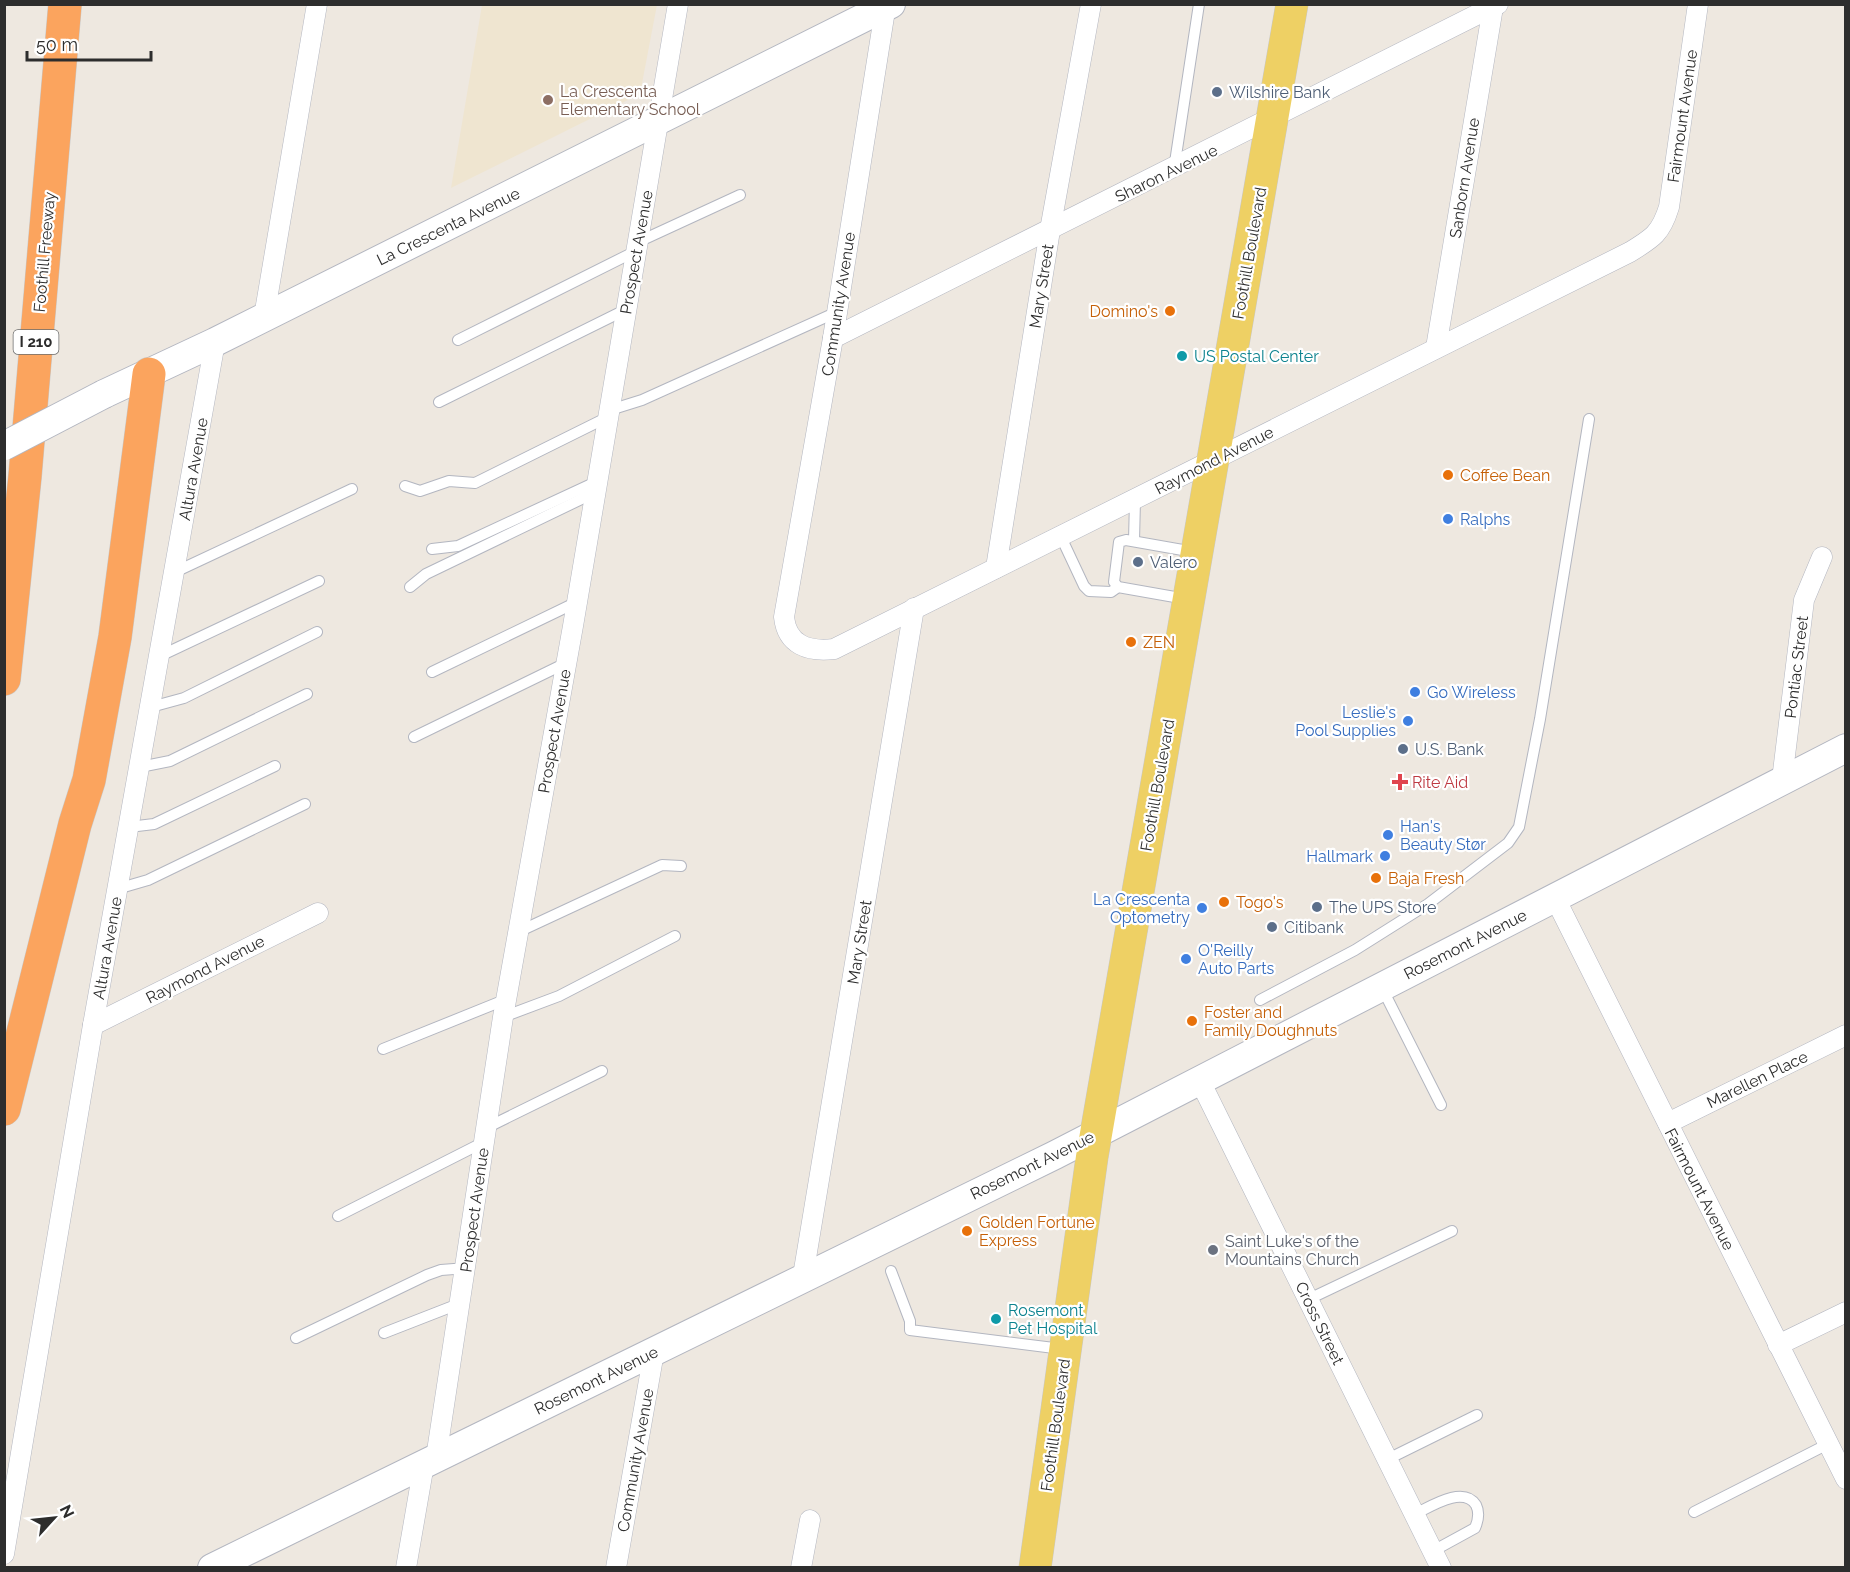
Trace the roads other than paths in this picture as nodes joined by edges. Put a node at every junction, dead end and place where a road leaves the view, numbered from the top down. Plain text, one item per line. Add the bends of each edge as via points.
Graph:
1 (65, 4) edge
2 (317, 4) edge
3 (678, 4) edge
4 (1091, 4) edge
5 (1199, 4) edge
6 (1292, 4) edge
7 (1698, 4) edge
8 (888, 5) edge
9 (1495, 6) edge
10 (659, 120) junction
11 (1272, 120) junction
12 (1174, 169) junction
13 (740, 195) dead end
14 (1664, 226) joint
15 (1050, 230) junction
16 (637, 247) junction
17 (627, 309) junction
18 (837, 312) junction
19 (264, 317) junction
20 (833, 338) junction
21 (458, 340) dead end
22 (215, 342) junction
23 (1436, 348) junction
24 (149, 374) junction
25 (440, 402) dead end
26 (609, 414) junction
27 (1589, 419) dead end
28 (4, 446) edge
29 (1213, 461) junction
30 (405, 486) dead end
31 (597, 487) junction
32 (352, 489) dead end
33 (1135, 500) junction
34 (1061, 537) junction
35 (1134, 541) junction
36 (432, 549) dead end
37 (1197, 553) junction
38 (1822, 557) dead end
39 (996, 568) junction
40 (175, 572) junction
41 (319, 581) dead end
42 (410, 587) dead end
43 (1118, 587) junction
44 (1189, 600) junction
45 (577, 602) junction
46 (786, 603) joint
47 (914, 608) junction
48 (317, 632) dead end
49 (160, 656) junction
50 (566, 663) junction
51 (432, 672) dead end
52 (4, 679) edge
53 (307, 694) dead end
54 (151, 707) junction
55 (414, 737) dead end
56 (1845, 748) edge
57 (275, 766) dead end
58 (140, 767) junction
59 (1782, 780) junction
60 (305, 804) dead end
61 (129, 827) junction
62 (681, 866) dead end
63 (117, 889) junction
64 (1555, 898) junction
65 (318, 912) dead end
66 (518, 932) junction
67 (675, 936) dead end
68 (1381, 986) junction
69 (1260, 1000) dead end
70 (505, 1008) junction
71 (93, 1025) junction
72 (1845, 1035) edge
73 (383, 1049) dead end
74 (603, 1071) dead end
75 (1199, 1079) junction
76 (1441, 1105) dead end
77 (4, 1109) edge
78 (1668, 1123) junction
79 (1097, 1134) junction
80 (485, 1135) junction
81 (338, 1216) dead end
82 (1452, 1231) dead end
83 (467, 1268) junction
84 (891, 1271) dead end
85 (803, 1276) junction
86 (1309, 1299) junction
87 (461, 1303) junction
88 (1845, 1312) edge
89 (384, 1333) dead end
90 (296, 1338) dead end
91 (1778, 1345) junction
92 (1066, 1350) junction
93 (654, 1352) junction
94 (1478, 1415) dead end
95 (1828, 1444) junction
96 (1388, 1459) junction
97 (430, 1461) junction
98 (1845, 1479) edge
99 (1694, 1512) dead end
100 (1415, 1514) junction
101 (810, 1520) dead end
102 (4, 1554) edge
103 (1437, 1559) edge
104 (214, 1567) edge
105 (406, 1568) edge
106 (616, 1568) edge
107 (801, 1568) edge
108 (1035, 1568) edge

1 - 52 highway, Foothill Freeway / I 210
2 - 19 street
3 - 10 street, Prospect Avenue
4 - 15 street, Mary Street
5 - 12 lane
6 - 11 main road, Foothill Boulevard
7 - 14 street, Fairmount Avenue
8 - 10 street, La Crescenta Avenue
8 - 18 street, Community Avenue
9 - 11 street, Sharon Avenue
9 - 23 street, Sanborn Avenue
10 - 16 street, Prospect Avenue
10 - 19 street, La Crescenta Avenue
11 - 12 street, Sharon Avenue
11 - 29 main road, Foothill Boulevard
12 - 15 street, Sharon Avenue
13 - 16 lane
14 - 23 street, Raymond Avenue via 1630,252
15 - 20 street, Sharon Avenue
15 - 39 street, Mary Street
16 - 17 street, Prospect Avenue
16 - 21 lane
17 - 25 lane
17 - 26 street, Prospect Avenue
18 - 20 street, Community Avenue
18 - 26 lane
19 - 22 street, La Crescenta Avenue
20 - 46 street, Community Avenue
22 - 24 street, La Crescenta Avenue
22 - 40 street, Altura Avenue
23 - 29 street, Raymond Avenue
24 - 28 street, La Crescenta Avenue, bridge
24 - 77 highway via 115,637 89,780
26 - 30 lane via 475,483 449,481 420,491
26 - 31 street, Prospect Avenue
27 - 69 lane via 1519,827 1508,843 1428,904 1355,950
29 - 33 street, Raymond Avenue
29 - 37 main road, Foothill Boulevard
31 - 36 lane via 458,546
31 - 42 lane via 426,574
31 - 45 street, Prospect Avenue
32 - 40 lane
33 - 34 street, Raymond Avenue
33 - 35 lane
34 - 39 street, Raymond Avenue
34 - 43 lane via 1089,591 1111,592
35 - 37 lane
35 - 43 lane via 1119,542 1114,582
37 - 44 main road, Foothill Boulevard
38 - 59 street, Pontiac Street via 1804,600
39 - 47 street, Raymond Avenue
40 - 49 street, Altura Avenue
41 - 49 lane
43 - 44 lane
44 - 79 main road, Foothill Boulevard
45 - 50 street, Prospect Avenue
45 - 51 lane
46 - 47 street, Raymond Avenue via 785,627 792,639 805,648 821,651 834,649
47 - 85 street, Mary Street
48 - 54 lane via 184,698
49 - 54 street, Altura Avenue
50 - 55 lane
50 - 66 street, Prospect Avenue
53 - 58 lane via 170,761
54 - 58 street, Altura Avenue
56 - 59 street, Rosemont Avenue
57 - 61 lane via 154,824
58 - 61 street, Altura Avenue
59 - 64 street, Rosemont Avenue
60 - 63 lane via 148,880
61 - 63 street, Altura Avenue
62 - 66 lane via 662,865
63 - 71 street, Altura Avenue
64 - 68 street, Rosemont Avenue
64 - 78 street, Fairmount Avenue
65 - 71 street, Raymond Avenue
66 - 70 street, Prospect Avenue
67 - 70 lane via 560,996
68 - 75 street, Rosemont Avenue
68 - 76 lane
70 - 73 lane
70 - 80 street, Prospect Avenue
71 - 102 street, Altura Avenue
72 - 78 street, Marellen Place
74 - 80 lane
75 - 79 street, Rosemont Avenue
75 - 86 street, Cross Street
78 - 91 street, Fairmount Avenue
79 - 85 street, Rosemont Avenue
79 - 92 main road, Foothill Boulevard
80 - 81 lane
80 - 83 street, Prospect Avenue
82 - 86 lane
83 - 87 street, Prospect Avenue
83 - 90 lane via 427,1275
84 - 92 lane via 910,1330
85 - 93 street, Rosemont Avenue
86 - 96 street, Cross Street
87 - 89 lane
87 - 97 street, Prospect Avenue
88 - 91 street
91 - 95 street, Fairmount Avenue
92 - 108 main road, Foothill Boulevard
93 - 97 street, Rosemont Avenue
93 - 106 street, Community Avenue
94 - 96 lane
95 - 98 street, Fairmount Avenue
95 - 99 lane
96 - 100 street, Cross Street
97 - 104 street, Rosemont Avenue
97 - 105 street, Prospect Avenue
100 - 103 street, Cross Street
100 - 103 lane via 1461,1497 1476,1505 1479,1517 1475,1528
101 - 107 street

